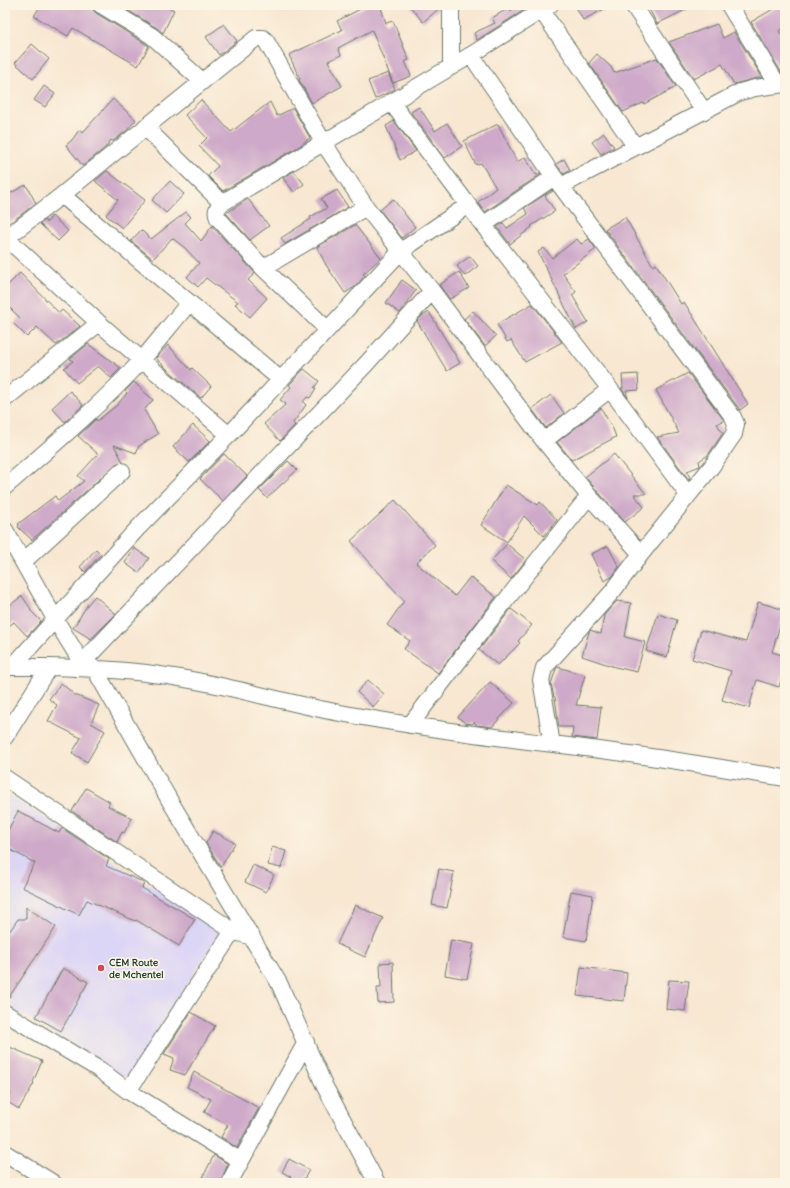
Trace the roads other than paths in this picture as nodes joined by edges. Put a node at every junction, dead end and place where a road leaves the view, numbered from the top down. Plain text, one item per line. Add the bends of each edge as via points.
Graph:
1 (101, 5) edge
2 (451, 5) edge
3 (633, 5) edge
4 (729, 5) edge
5 (546, 8) edge
6 (471, 55) junction
7 (451, 67) junction
8 (202, 81) junction
9 (781, 84) edge
10 (392, 102) junction
11 (704, 110) junction
12 (145, 127) junction
13 (323, 142) junction
14 (635, 146) junction
15 (557, 182) junction
16 (62, 195) junction
17 (222, 203) junction
18 (468, 204) junction
19 (366, 207) junction
20 (483, 226) junction
21 (5, 238) edge
22 (401, 252) junction
23 (263, 268) junction
24 (432, 291) junction
25 (189, 303) junction
26 (99, 323) junction
27 (327, 330) junction
28 (141, 360) junction
29 (281, 380) junction
30 (610, 389) junction
31 (5, 399) edge
32 (229, 435) junction
33 (544, 441) junction
34 (122, 471) dead end
35 (5, 487) edge
36 (688, 495) junction
37 (589, 496) junction
38 (6, 533) edge
39 (641, 554) junction
40 (24, 561) junction
41 (55, 618) junction
42 (87, 666) junction
43 (8, 667) edge
44 (49, 667) junction
45 (410, 724) junction
46 (5, 738) edge
47 (552, 744) junction
48 (5, 778) edge
49 (785, 778) edge
50 (233, 930) junction
51 (252, 937) junction
52 (5, 1013) edge
53 (306, 1042) junction
54 (128, 1090) junction
55 (5, 1153) edge
56 (241, 1161) junction
57 (53, 1183) edge
58 (229, 1183) edge
59 (377, 1183) edge

1 - 8 street via 152,36
2 - 7 street
3 - 11 street
4 - 9 street
5 - 6 street
5 - 14 street
6 - 7 street
6 - 15 street
7 - 10 street
8 - 12 street
8 - 13 street via 256,38 262,38
9 - 11 street via 740,92
10 - 13 street
10 - 18 street
11 - 14 street
12 - 16 street
12 - 17 street
13 - 17 street
13 - 19 street
14 - 15 street
15 - 20 street
15 - 36 street via 736,424 734,434
16 - 21 street
16 - 25 street
17 - 23 street via 217,208 218,218
18 - 20 street
18 - 22 street
19 - 22 street
19 - 23 street
20 - 30 street
21 - 26 street
22 - 24 street
22 - 27 street
23 - 27 street
24 - 33 street
24 - 42 street
25 - 28 street
25 - 29 street
26 - 28 street
26 - 31 street
27 - 29 street
28 - 32 street
28 - 35 street via 56,443
29 - 32 street
30 - 33 street
30 - 36 street
32 - 41 street
33 - 37 street
34 - 40 street
36 - 39 street
37 - 39 street
37 - 45 street
38 - 40 street
39 - 47 street via 613,591 544,668 541,680
40 - 41 street
41 - 42 street
41 - 43 street
42 - 44 street
42 - 45 street via 184,679 339,713
42 - 51 street
43 - 44 street
44 - 46 street
45 - 47 street
47 - 49 street
48 - 50 street
50 - 51 street
50 - 54 street
51 - 53 street via 279,983
52 - 54 street via 100,1070
53 - 56 street
53 - 59 street via 325,1087
54 - 56 street
55 - 57 street
56 - 58 street

